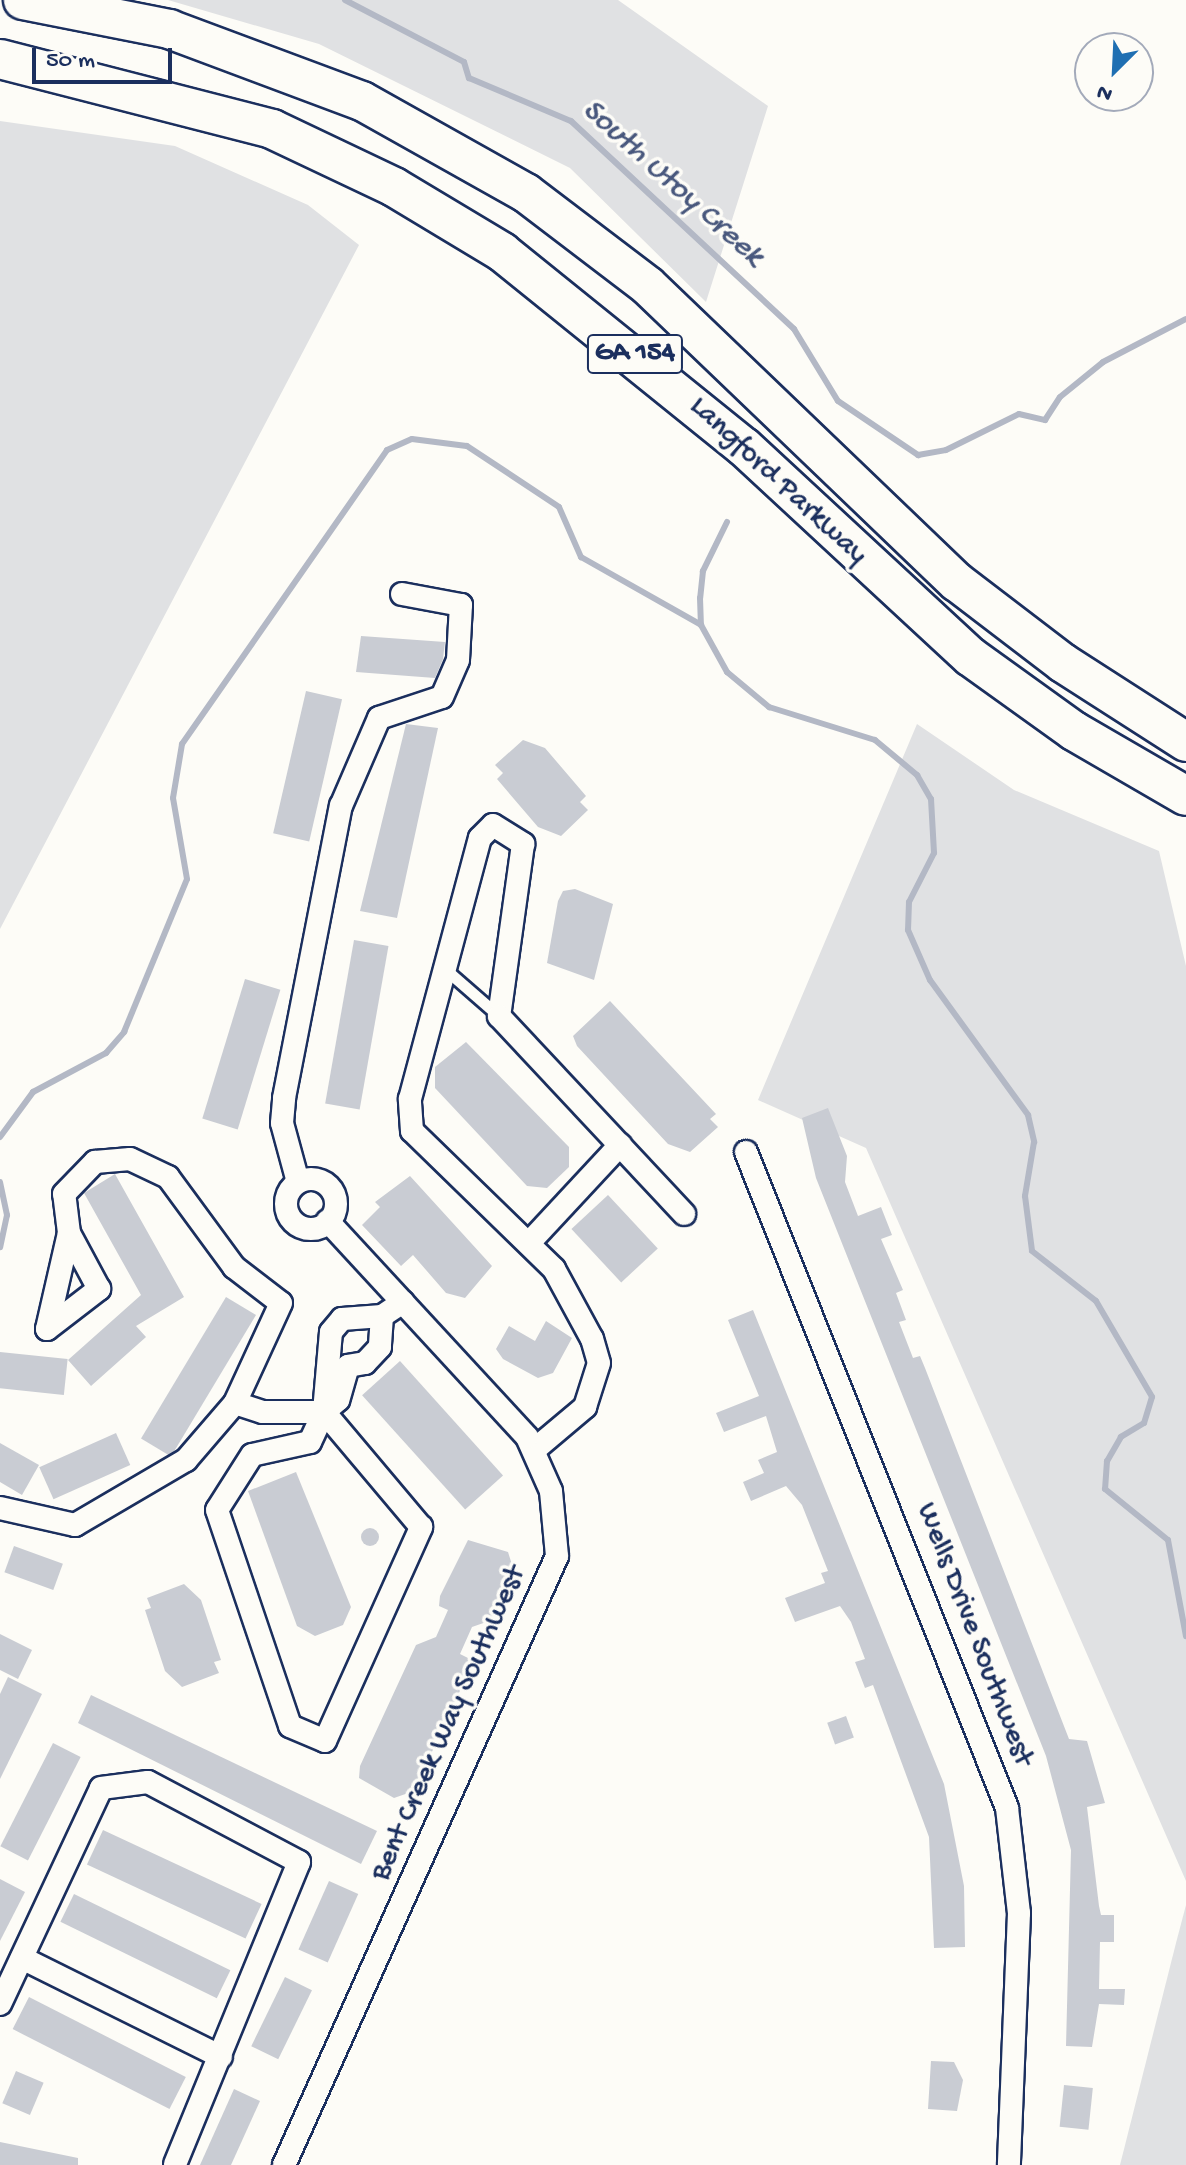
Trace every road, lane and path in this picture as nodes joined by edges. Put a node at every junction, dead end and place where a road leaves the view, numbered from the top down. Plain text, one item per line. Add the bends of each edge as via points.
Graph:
1 (23, 0) edge
2 (0, 59) edge
3 (402, 594) dead end
4 (1186, 742) edge
5 (1186, 796) edge
6 (445, 969) junction
7 (499, 1016) junction
8 (620, 1145) junction
9 (746, 1152) dead end
10 (298, 1182) junction
11 (684, 1214) dead end
12 (328, 1221) junction
13 (69, 1233) dead end
14 (529, 1243) junction
15 (403, 1302) junction
16 (376, 1321) junction
17 (338, 1360) junction
18 (235, 1403) junction
19 (324, 1412) junction
20 (534, 1450) junction
21 (0, 1508) edge
22 (22, 1958) junction
23 (0, 2004) edge
24 (221, 2057) junction
25 (175, 2165) edge
26 (284, 2165) edge
27 (1009, 2165) edge

1 - 4 highway, Langford Parkway / GA 154 via 169,29 362,101 526,193 648,286 957,582 1063,663
2 - 5 highway, Langford Parkway / GA 154 via 272,129 394,187 502,252 744,447 971,657 1074,731
3 - 10 street via 461,605 458,660 442,697 379,718 341,806 284,1098 282,1123
6 - 7 lane
6 - 7 street via 480,838 493,825 523,844
6 - 14 street via 410,1099 412,1131
7 - 8 street
8 - 11 street
8 - 14 street
9 - 27 street, Wells Drive Southwest via 1007,1808 1019,1913
10 - 12 street via 327,1184 336,1206
10 - 12 street via 286,1201 292,1220 307,1228
12 - 15 street, Bent Creek Way Southwest
13 - 18 street via 64,1194 95,1162 130,1159 168,1177 234,1267 281,1303
14 - 20 street via 576,1306 599,1363 577,1419
15 - 16 street
15 - 20 street, Bent Creek Way Southwest
16 - 17 street
16 - 17 street via 342,1319 331,1332
17 - 19 street via 321,1394
18 - 19 street via 263,1412
18 - 21 street via 186,1460 109,1510 75,1525
19 - 19 street via 310,1442 252,1455 217,1510 290,1726 325,1741 421,1527
20 - 26 street, Bent Creek Way Southwest via 551,1491 557,1556 541,1602
22 - 23 street
22 - 24 street
22 - 24 street via 101,1788 148,1782 299,1862
24 - 25 street

